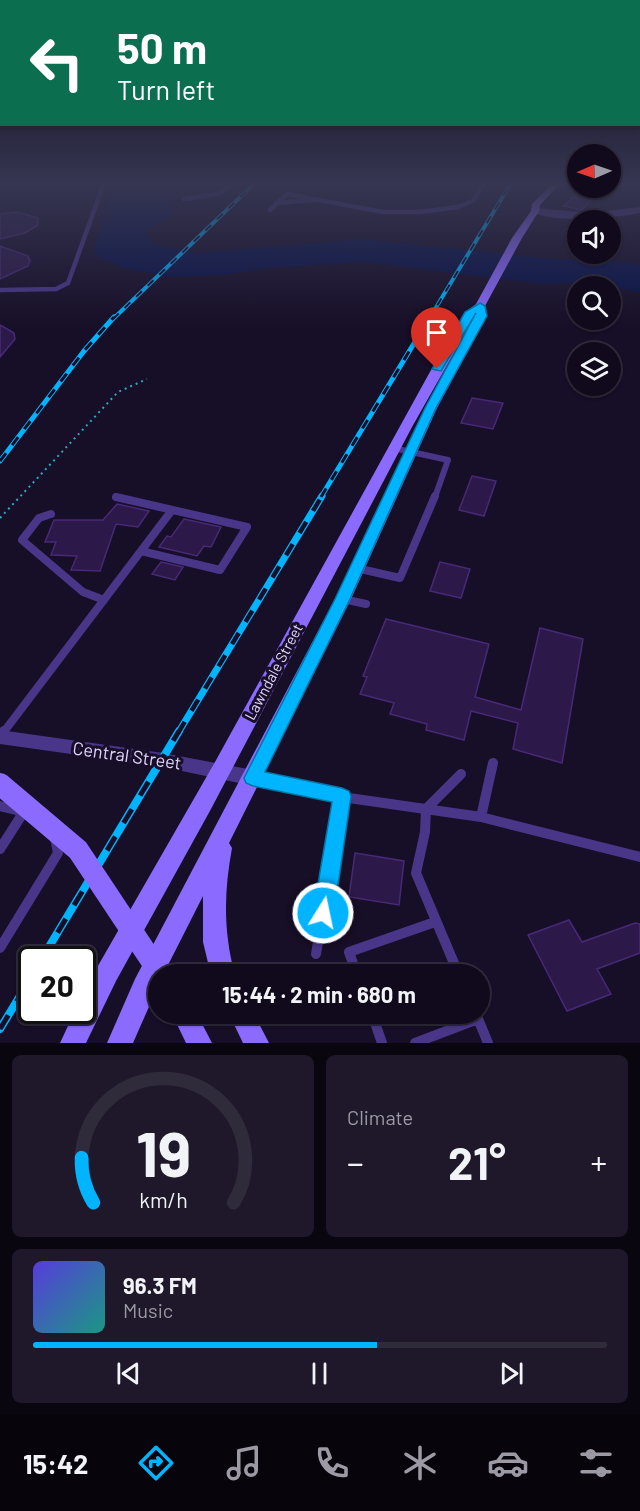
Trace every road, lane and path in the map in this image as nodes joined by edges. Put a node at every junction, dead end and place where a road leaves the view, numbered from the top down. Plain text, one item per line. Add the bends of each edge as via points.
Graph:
1 (86, 232) edge
2 (521, 232) edge
3 (1, 290) edge
4 (482, 303) junction
5 (147, 379) dead end
6 (392, 448) junction
7 (409, 452) junction
8 (116, 497) dead end
9 (172, 510) junction
10 (51, 514) dead end
11 (0, 518) edge
12 (141, 551) junction
13 (356, 568) junction
14 (343, 599) junction
15 (104, 600) junction
16 (366, 604) dead end
17 (0, 737) edge
18 (493, 763) dead end
19 (222, 770) junction
20 (461, 774) dead end
21 (253, 778) junction
22 (0, 784) edge
23 (342, 796) junction
24 (0, 806) edge
25 (426, 809) junction
26 (23, 813) junction
27 (481, 817) junction
28 (225, 830) junction
29 (0, 849) edge
30 (640, 857) edge
31 (435, 922) junction
32 (0, 948) edge
33 (316, 954) dead end
34 (154, 964) edge
35 (219, 964) edge
36 (353, 964) edge
37 (454, 964) edge
38 (189, 1024) edge
39 (246, 1024) edge
40 (375, 1024) edge
41 (459, 1024) edge
42 (480, 1024) edge
43 (73, 1043) edge
44 (120, 1043) edge
45 (199, 1043) edge
46 (256, 1043) edge
47 (382, 1043) edge
48 (415, 1043) edge
49 (488, 1043) edge

1 - 3 lane via 68,283 56,289
2 - 4 main road, Lawndale Street
4 - 6 main road, Lawndale Street via 469,314
4 - 7 main road, Lawndale Street via 482,316
5 - 11 path via 118,392
6 - 7 lane
6 - 19 main road, Lawndale Street
7 - 13 main road, Lawndale Street
7 - 13 lane via 448,460 400,578
8 - 9 lane
9 - 12 lane
9 - 12 lane via 247,526 220,570
10 - 15 lane via 39,518 22,540 83,592
12 - 15 lane
13 - 14 main road, Lawndale Street
14 - 16 lane
14 - 21 main road, Lawndale Street
15 - 17 lane
17 - 19 street, Central Street
18 - 27 lane
19 - 21 street, Central Street
19 - 43 main road, Lawndale Street via 134,924
20 - 25 lane
21 - 23 lane
21 - 28 main road, Lawndale Street
22 - 34 main road, bridge via 78,850
23 - 25 lane
23 - 33 lane
24 - 26 lane
25 - 27 lane
25 - 31 lane via 416,873
26 - 29 lane
26 - 32 lane via 54,829 58,853
27 - 30 lane
28 - 35 main road via 211,901
28 - 44 main road, Lawndale Street
31 - 36 lane via 349,952
31 - 37 lane
38 - 45 main road
39 - 46 main road
40 - 47 lane
41 - 48 lane
42 - 49 lane

